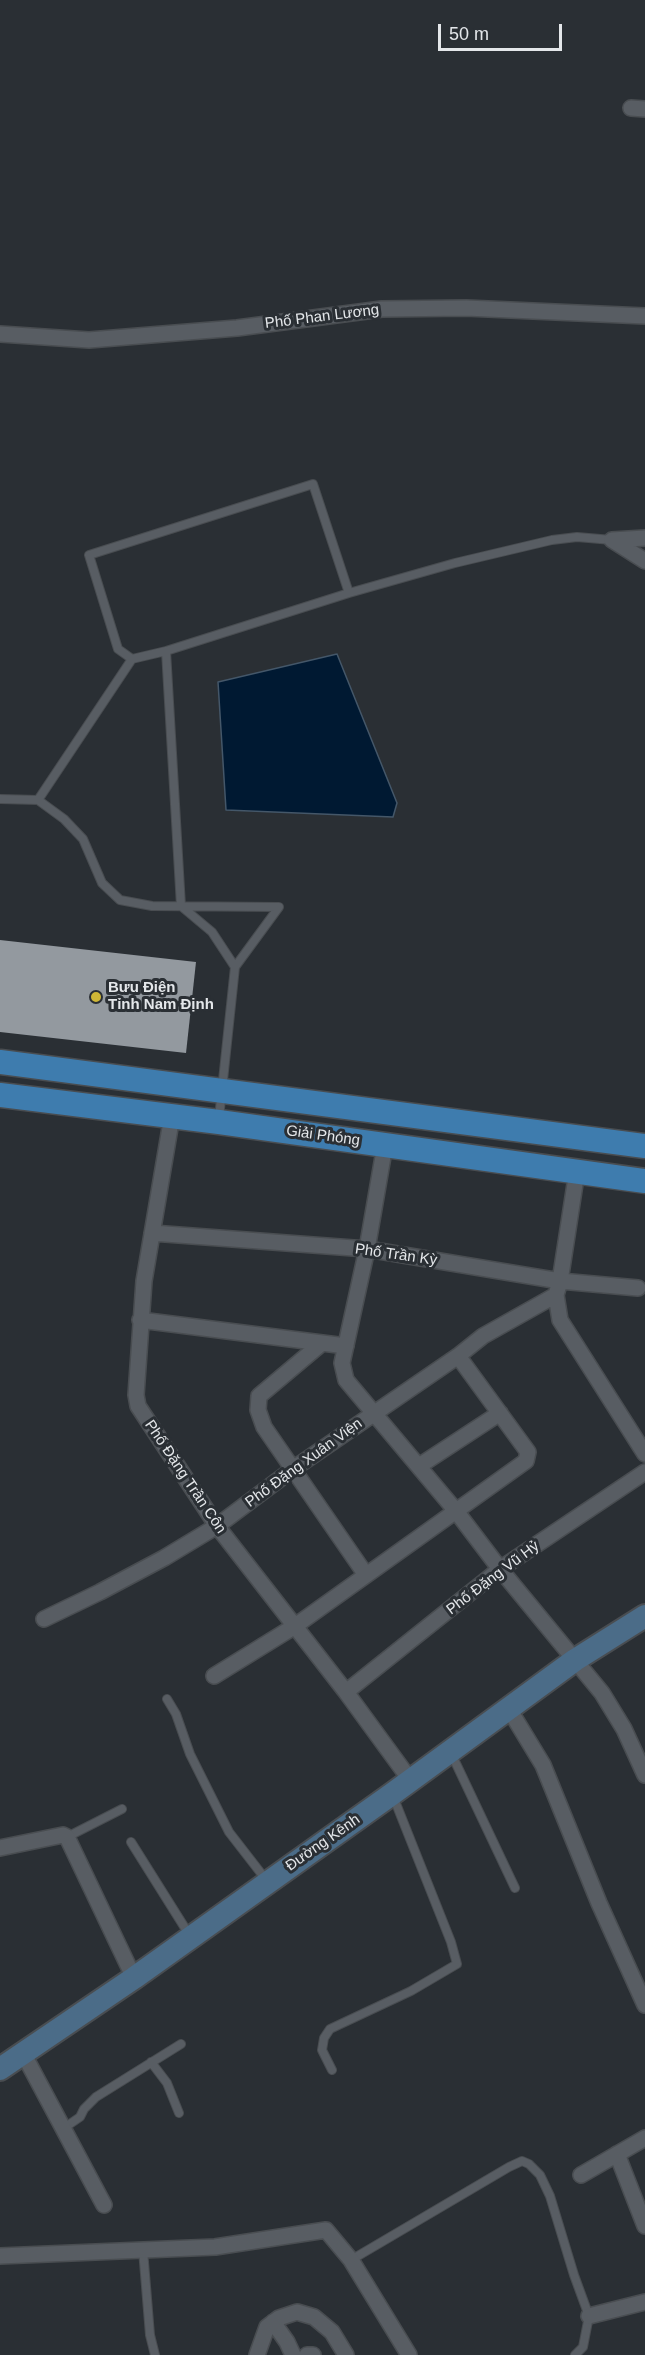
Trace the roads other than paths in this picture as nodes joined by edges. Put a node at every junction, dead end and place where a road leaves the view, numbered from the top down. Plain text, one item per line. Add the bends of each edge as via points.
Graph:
1 (645, 316) edge
2 (0, 334) edge
3 (645, 538) edge
4 (612, 540) junction
5 (645, 561) edge
6 (349, 593) junction
7 (166, 651) junction
8 (132, 659) junction
9 (0, 799) edge
10 (38, 800) junction
11 (181, 906) junction
12 (236, 967) junction
13 (0, 1062) edge
14 (220, 1091) junction
15 (0, 1095) edge
16 (172, 1116) junction
17 (219, 1122) junction
18 (385, 1145) junction
19 (645, 1146) edge
20 (577, 1171) junction
21 (645, 1181) edge
22 (152, 1233) junction
23 (367, 1249) junction
24 (558, 1288) junction
25 (638, 1288) dead end
26 (140, 1320) junction
27 (322, 1343) junction
28 (346, 1346) junction
29 (458, 1356) junction
30 (374, 1412) junction
31 (500, 1413) junction
32 (645, 1454) edge
33 (419, 1466) junction
34 (293, 1469) junction
35 (645, 1472) edge
36 (456, 1511) junction
37 (217, 1526) junction
38 (500, 1569) junction
39 (366, 1575) junction
40 (645, 1617) edge
41 (44, 1618) dead end
42 (295, 1626) junction
43 (575, 1660) junction
44 (214, 1676) dead end
45 (346, 1692) junction
46 (167, 1699) dead end
47 (509, 1709) junction
48 (450, 1751) junction
49 (645, 1775) edge
50 (411, 1781) junction
51 (392, 1794) junction
52 (122, 1809) dead end
53 (67, 1837) junction
54 (131, 1842) dead end
55 (0, 1848) edge
56 (268, 1882) junction
57 (515, 1888) dead end
58 (190, 1937) junction
59 (134, 1978) junction
60 (645, 2005) edge
61 (181, 2044) dead end
62 (23, 2054) junction
63 (151, 2062) junction
64 (0, 2069) edge
65 (332, 2070) dead end
66 (179, 2113) dead end
67 (64, 2128) junction
68 (645, 2138) edge
69 (617, 2154) junction
70 (581, 2175) dead end
71 (104, 2205) dead end
72 (645, 2226) edge
73 (143, 2250) junction
74 (0, 2256) edge
75 (351, 2260) junction
76 (645, 2302) edge
77 (589, 2316) junction
78 (273, 2322) junction
79 (154, 2355) edge
80 (257, 2355) edge
81 (293, 2355) edge
82 (307, 2355) edge
83 (313, 2355) edge
84 (346, 2355) edge
85 (409, 2355) edge
86 (575, 2355) edge

1 - 2 street, Phố Phan Lương via 466,308 392,309 237,328 89,340
3 - 4 street
4 - 5 street
4 - 6 lane via 552,540 455,562
6 - 7 lane
6 - 8 lane via 314,484 88,555 118,649
7 - 8 lane
7 - 11 lane
8 - 10 lane
9 - 10 lane
10 - 11 lane via 64,819 82,839 102,883 120,900
11 - 12 lane via 212,932
11 - 12 lane via 279,907
12 - 14 lane
13 - 14 main road
14 - 17 lane
14 - 19 main road
15 - 16 main road, Giải Phóng
16 - 17 main road, Giải Phóng
16 - 22 street, Phố Đặng Trần Côn
17 - 18 main road, Giải Phóng
18 - 20 main road, Giải Phóng
18 - 23 street
20 - 21 main road, Giải Phóng
20 - 24 street
22 - 23 street, Phố Trần Kỳ
22 - 26 street, Phố Đặng Trần Côn
23 - 24 street, Phố Trần Kỳ
23 - 28 street
24 - 25 street, Phố Trần Kỳ
24 - 29 street, Phố Đặng Xuân Viện
24 - 32 street via 560,1320
26 - 27 street
26 - 37 street, Phố Đặng Trần Côn via 138,1406
27 - 28 street
27 - 34 street via 259,1396 258,1410 264,1427
28 - 30 street via 342,1363 346,1380
29 - 30 street, Phố Đặng Xuân Viện
29 - 31 street
30 - 33 street
30 - 34 street, Phố Đặng Xuân Viện
31 - 33 street
31 - 36 street via 528,1452 526,1461
33 - 36 street
34 - 37 street, Phố Đặng Xuân Viện
34 - 39 street
35 - 38 street, Phố Đặng Vũ Hỷ
36 - 38 street
36 - 39 street
37 - 41 street, Phố Đặng Xuân Viện via 164,1558
37 - 42 street, Phố Đặng Trần Côn
38 - 43 street
38 - 45 street, Phố Đặng Vũ Hỷ
39 - 42 street
40 - 43 street, Đường Kênh
42 - 44 street
42 - 45 street, Phố Đặng Trần Côn
43 - 47 street, Đường Kênh
43 - 49 street via 624,1729
45 - 50 street, Phố Đặng Trần Côn
46 - 56 lane via 229,1832
47 - 48 street, Đường Kênh
47 - 60 street via 543,1765
48 - 50 street, Đường Kênh
48 - 57 lane
50 - 51 street, Đường Kênh
51 - 56 street, Đường Kênh
51 - 65 lane via 457,1964 411,1991 330,2028 322,2050
52 - 53 lane
53 - 55 street via 63,1834
53 - 59 street
54 - 58 lane
56 - 58 street, Đường Kênh
58 - 59 street, Đường Kênh
59 - 62 street, Đường Kênh
61 - 63 lane
62 - 64 street, Đường Kênh
62 - 67 street
63 - 66 lane via 167,2083
63 - 67 lane via 96,2097 80,2117
67 - 71 street
68 - 69 street
69 - 70 street
69 - 72 street
73 - 74 street
73 - 75 street via 215,2247 326,2229
73 - 79 lane
75 - 77 lane via 522,2161 540,2175 550,2196
75 - 85 street
76 - 77 street
77 - 86 lane via 583,2347
78 - 80 street via 267,2327
78 - 81 street
78 - 84 street via 297,2312 314,2317 332,2332
82 - 83 street

